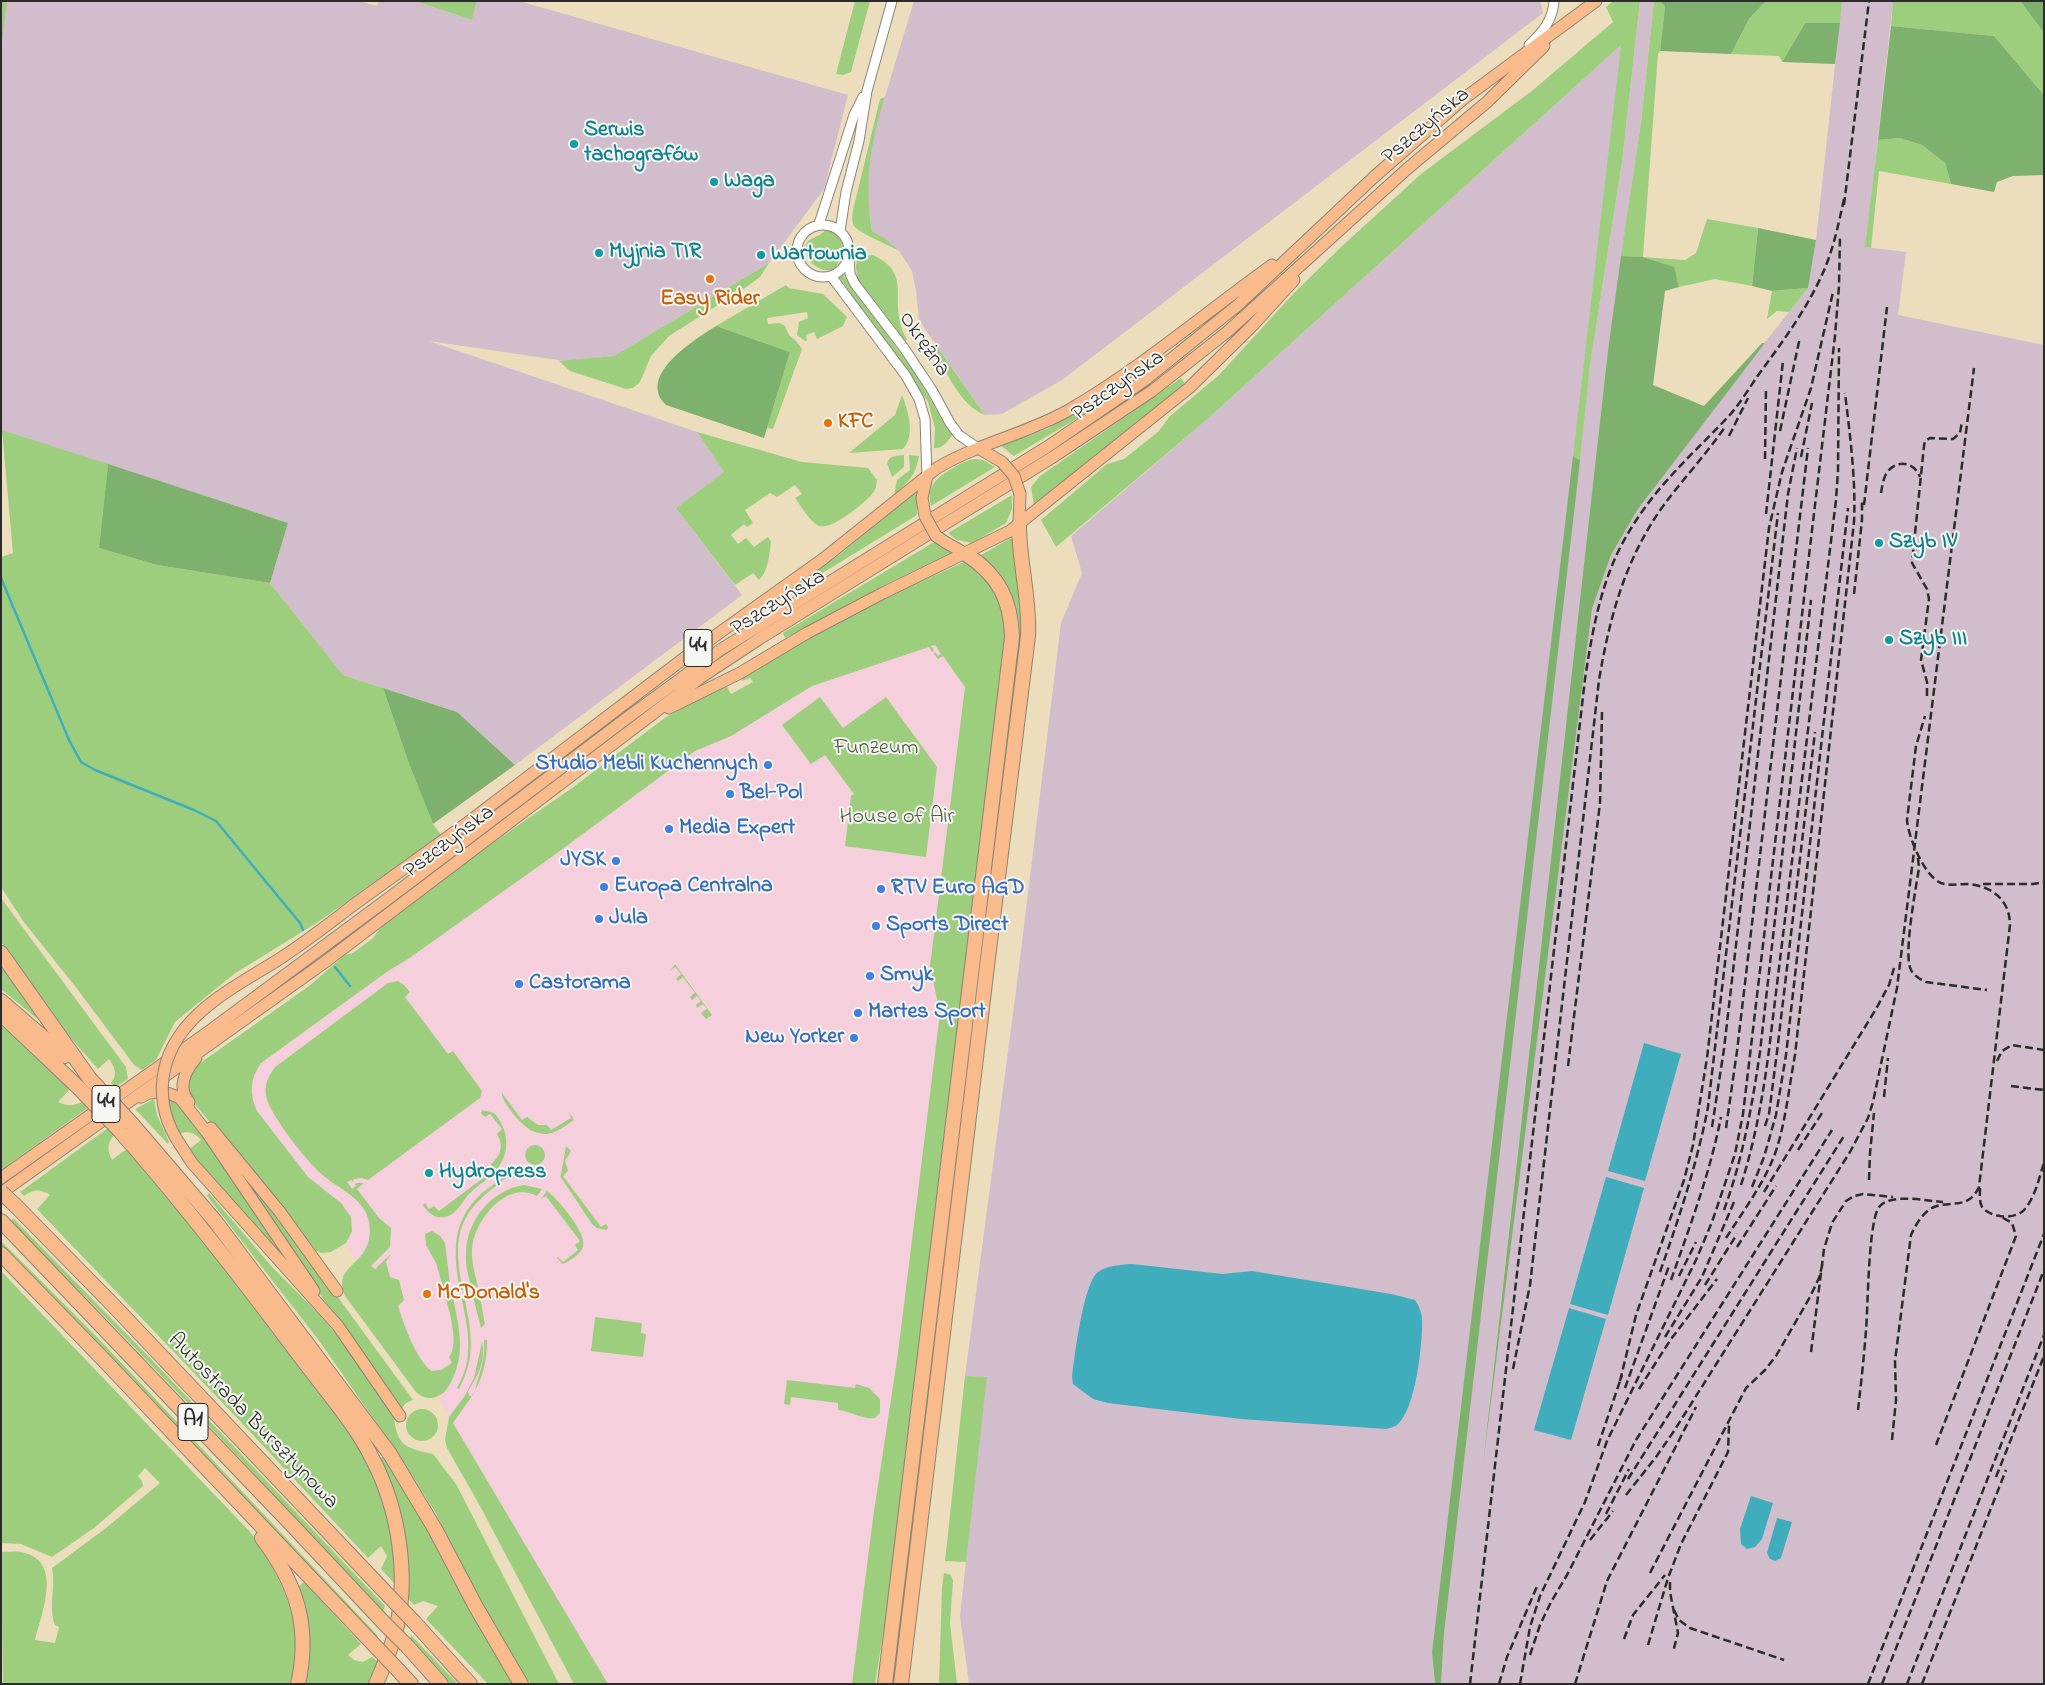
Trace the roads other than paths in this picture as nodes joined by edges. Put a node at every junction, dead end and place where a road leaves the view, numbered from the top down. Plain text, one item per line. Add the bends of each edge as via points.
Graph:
1 (892, 1) edge
2 (1554, 1) edge
3 (1596, 1) edge
4 (1561, 28) junction
5 (1484, 82) junction
6 (867, 91) junction
7 (819, 224) junction
8 (1343, 226) junction
9 (840, 231) junction
10 (1300, 245) junction
11 (849, 257) junction
12 (831, 276) junction
13 (978, 448) junction
14 (927, 476) junction
15 (1019, 525) junction
16 (966, 554) junction
17 (643, 720) junction
18 (470, 821) junction
19 (389, 898) junction
20 (1, 953) edge
21 (1, 1001) edge
22 (1, 1014) edge
23 (202, 1050) junction
24 (84, 1083) junction
25 (127, 1102) junction
26 (126, 1128) junction
27 (1, 1178) edge
28 (1, 1192) edge
29 (1, 1221) edge
30 (1, 1254) edge
31 (337, 1291) dead end
32 (338, 1326) junction
33 (400, 1416) dead end
34 (224, 1487) junction
35 (298, 1684) edge
36 (376, 1684) edge
37 (411, 1684) edge
38 (441, 1684) edge
39 (470, 1684) edge
40 (521, 1684) edge
41 (886, 1684) edge
42 (901, 1684) edge

1 - 6 street
2 - 5 street via 1549,21 1538,36
3 - 4 main road, Pszczyńska
4 - 5 main road, Pszczyńska
4 - 8 main road, Pszczyńska via 1487,102
5 - 10 main road, Pszczyńska
6 - 7 street via 854,115
6 - 9 street
7 - 9 street via 828,224
7 - 12 street via 799,240 797,256 806,271 814,276
8 - 15 main road via 1254,324 1189,388
8 - 17 main road, Pszczyńska via 1227,332 1152,391 1060,453 759,638
9 - 11 street via 846,238
10 - 13 main road via 1084,401 1038,426
10 - 19 main road, Pszczyńska via 1238,305 1145,380 1047,447 720,650
11 - 12 street via 839,272
11 - 13 street, Okrężna via 850,274 855,284 904,348 959,435
12 - 14 street, Okrężna via 906,376 919,399 925,419
13 - 14 main road, 44 via 955,457
13 - 15 main road, bridge via 1002,462 1014,476 1020,494
14 - 16 main road, bridge via 922,498 925,516 936,536
14 - 18 main road, 44 via 823,559 691,653
15 - 16 main road
15 - 42 highway via 1020,559 1028,604 1028,636
16 - 17 main road, 44 via 883,592 740,673
16 - 41 highway via 983,565 1000,588 1012,618 1012,637
17 - 23 main road, Pszczyńska / 44 via 325,962
18 - 19 main road, 44
18 - 32 main road, bridge via 298,946 220,997 190,1021 168,1055 162,1085 166,1115 181,1146 192,1163
19 - 27 main road, Pszczyńska / 44 via 212,1030
20 - 24 highway
21 - 24 highway via 44,1036
22 - 24 highway
23 - 25 main road, Pszczyńska / 44
23 - 31 main road via 185,1075 187,1099 280,1212
24 - 26 highway, bridge
25 - 28 main road, Pszczyńska / 44
25 - 32 main road via 157,1092 180,1098 208,1134
26 - 36 highway via 340,1409 379,1471 398,1535 401,1585 395,1634
26 - 40 highway via 215,1221 390,1454
28 - 39 highway, Autostrada Bursztynowa / A1, bridge
29 - 38 highway, Autostrada Bursztynowa / A1, bridge
30 - 34 highway
32 - 33 main road
34 - 35 highway via 283,1567 296,1596 303,1639
34 - 37 highway, bridge

